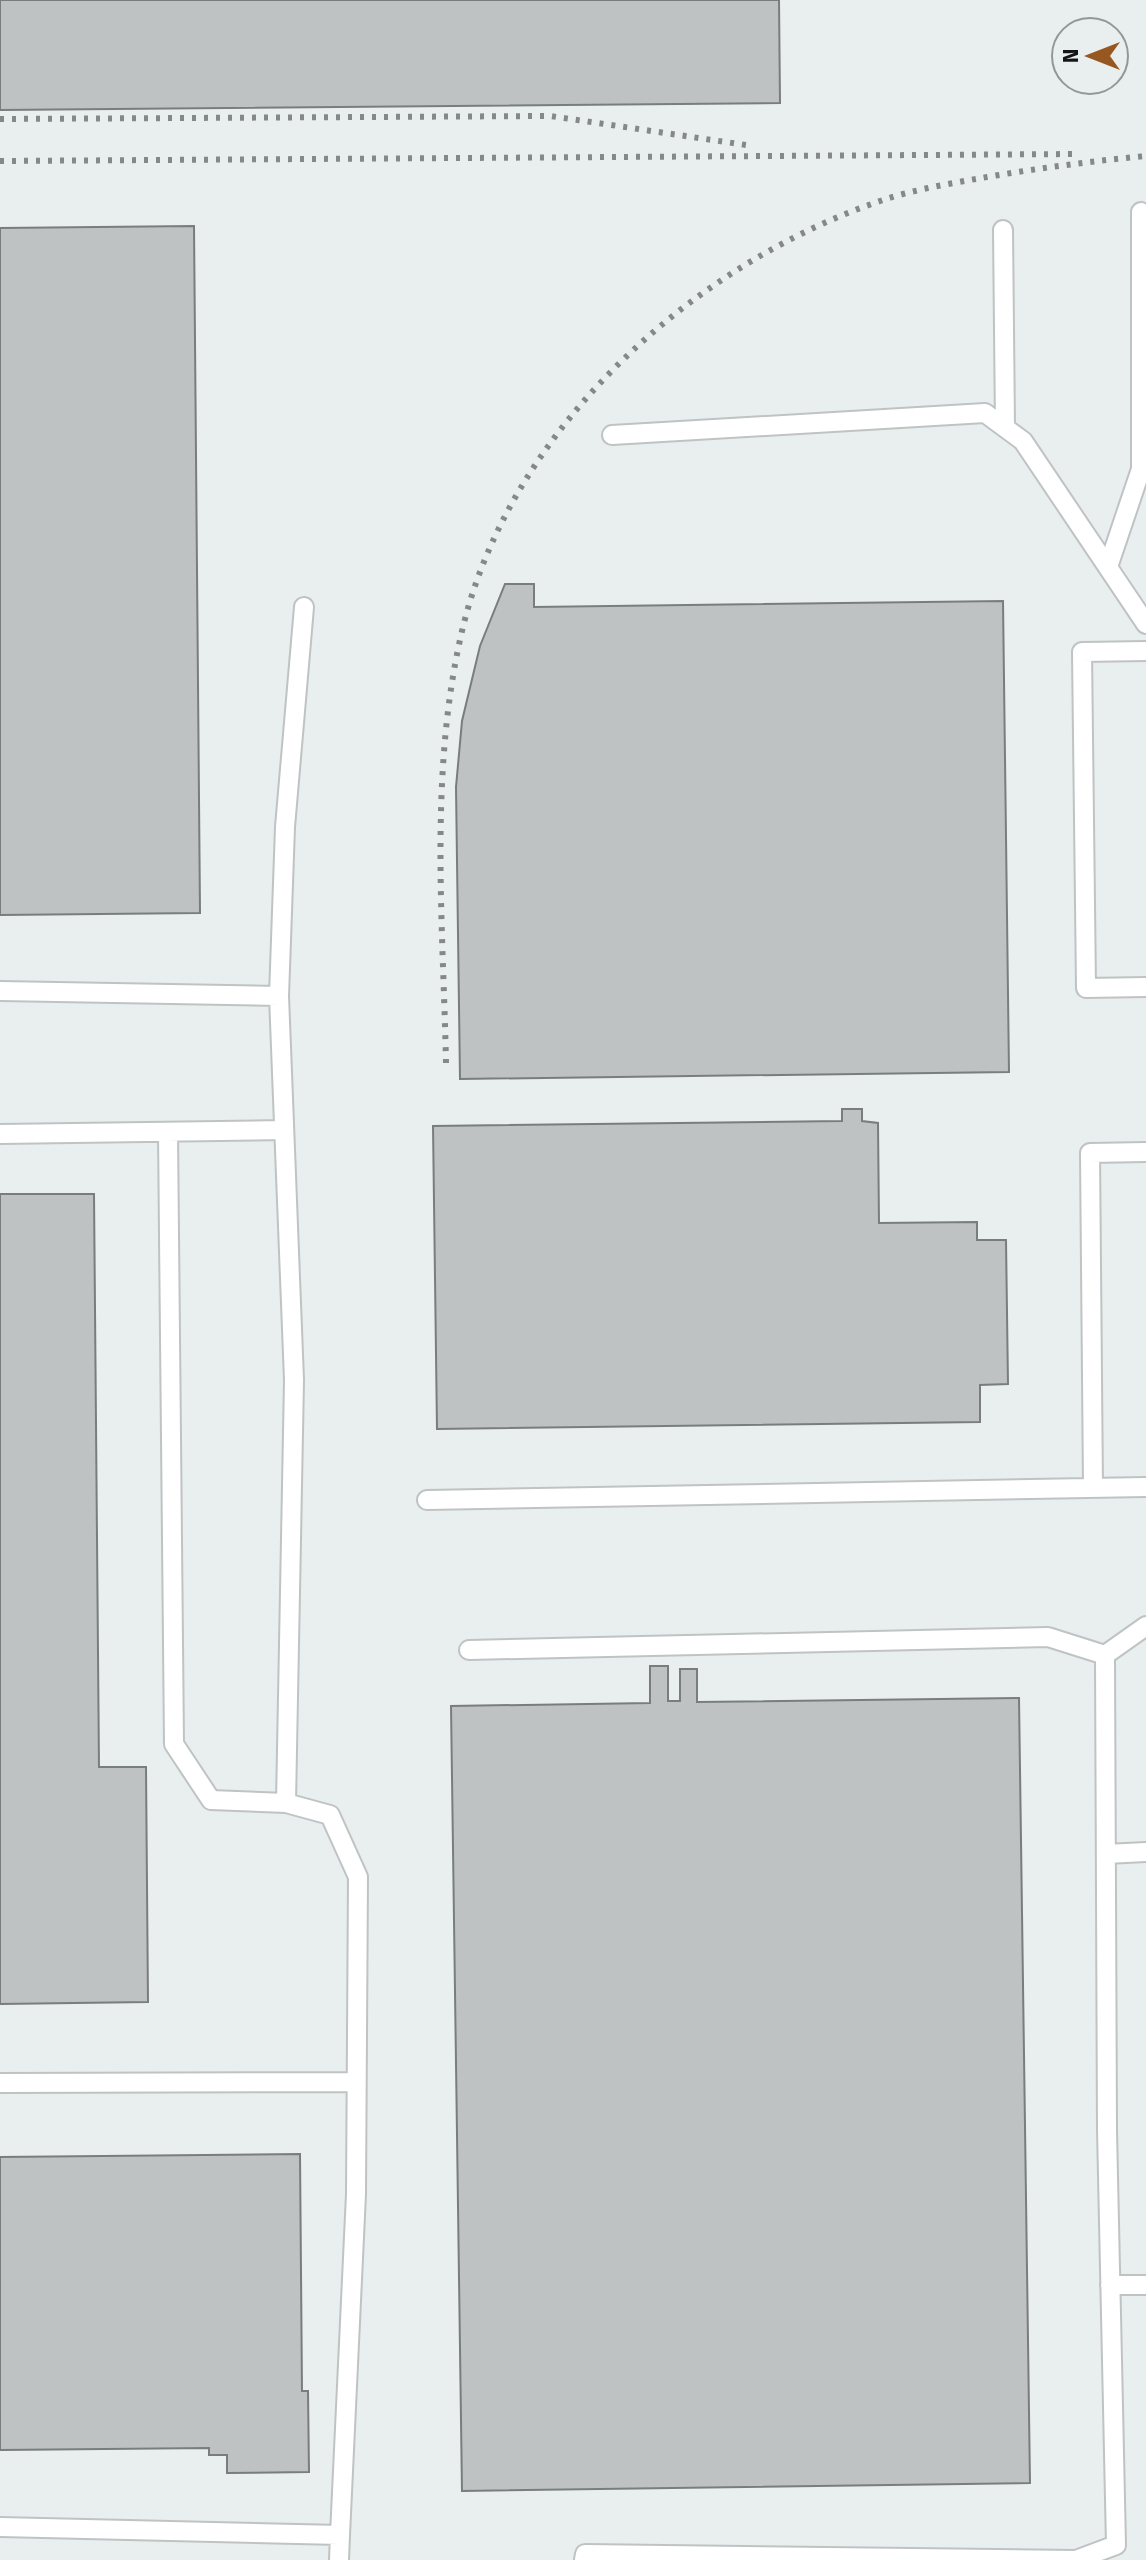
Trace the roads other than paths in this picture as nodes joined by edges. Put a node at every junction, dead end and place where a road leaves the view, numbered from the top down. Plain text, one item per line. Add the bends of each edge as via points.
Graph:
1 (1141, 212) dead end
2 (1003, 230) dead end
3 (1005, 427) junction
4 (612, 435) dead end
5 (1108, 567) junction
6 (304, 607) dead end
7 (1146, 624) edge
8 (1146, 651) edge
9 (1146, 987) edge
10 (0, 991) edge
11 (279, 996) junction
12 (284, 1130) junction
13 (168, 1132) junction
14 (0, 1134) edge
15 (1146, 1152) edge
16 (1146, 1487) edge
17 (1093, 1488) junction
18 (427, 1500) dead end
19 (1146, 1626) edge
20 (469, 1650) dead end
21 (1105, 1655) junction
22 (286, 1803) junction
23 (1146, 1852) edge
24 (1106, 1854) junction
25 (355, 2082) junction
26 (0, 2083) edge
27 (1110, 2285) junction
28 (1146, 2285) edge
29 (0, 2527) edge
30 (340, 2535) junction
31 (339, 2560) edge
32 (584, 2560) edge

1 - 5 lane via 1141,469
2 - 3 lane
3 - 4 lane via 985,413
3 - 5 lane via 1023,441
5 - 7 lane
6 - 11 lane via 285,827
8 - 9 lane via 1082,652 1086,988
10 - 11 lane
11 - 12 lane
12 - 13 lane
12 - 22 lane via 294,1380
13 - 14 lane
13 - 22 lane via 174,1744 211,1800
15 - 17 lane via 1090,1153
16 - 17 lane
17 - 18 lane
19 - 21 lane
20 - 21 lane via 1048,1637
21 - 24 lane
22 - 25 lane via 330,1815 358,1877
23 - 24 lane
24 - 27 lane
25 - 26 lane
25 - 30 lane via 356,2194
27 - 28 lane
27 - 32 lane via 1116,2545 1076,2560 585,2554
29 - 30 lane
30 - 31 lane

